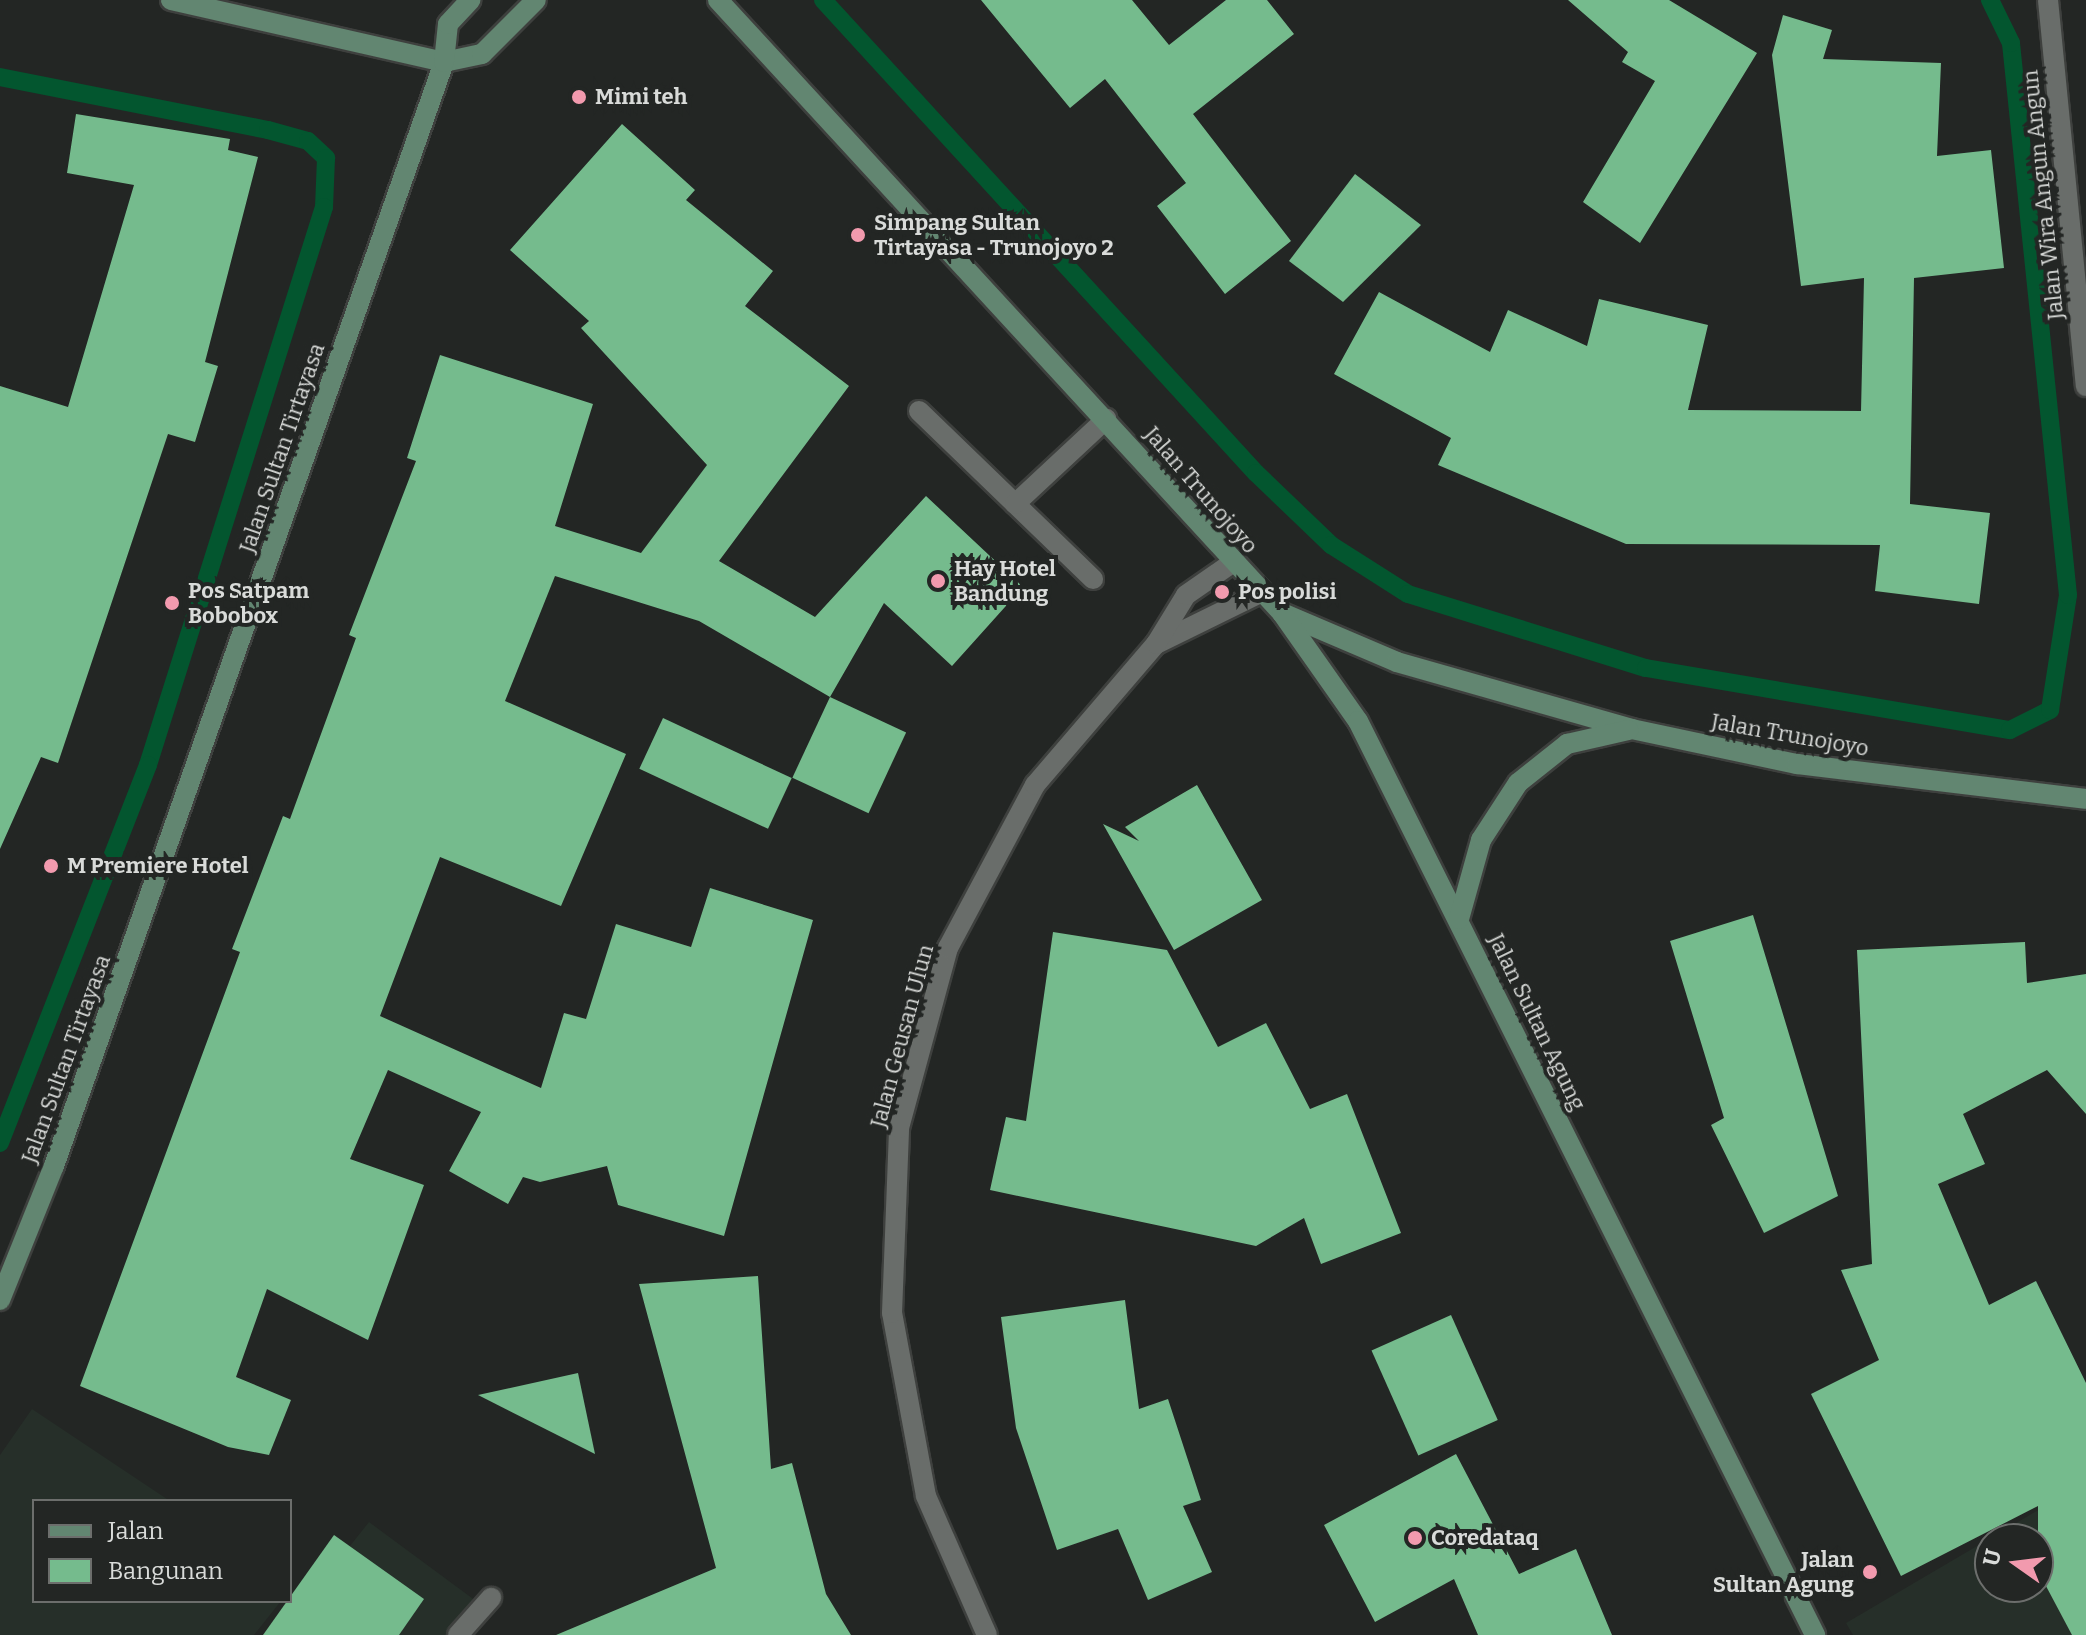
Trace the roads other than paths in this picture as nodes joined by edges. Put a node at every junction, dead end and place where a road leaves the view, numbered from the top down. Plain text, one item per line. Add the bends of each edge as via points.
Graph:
1 (171, 0) edge
2 (470, 0) edge
3 (536, 0) edge
4 (718, 0) edge
5 (2048, 0) edge
6 (444, 62) junction
7 (2086, 386) edge
8 (919, 411) dead end
9 (1106, 419) junction
10 (1015, 504) junction
11 (1232, 563) junction
12 (1093, 579) dead end
13 (1260, 593) junction
14 (1282, 613) junction
15 (1156, 644) junction
16 (1632, 729) junction
17 (2086, 799) edge
18 (1459, 919) junction
19 (0, 1300) edge
20 (491, 1598) dead end
21 (458, 1635) edge
22 (987, 1635) edge
23 (1815, 1635) edge

1 - 6 street
2 - 6 street, Jalan Sultan Tirtayasa via 448,24
3 - 6 street via 482,54
4 - 9 street, Jalan Trunojoyo
5 - 7 street, Jalan Wira Angun Angun
6 - 19 street, Jalan Sultan Tirtayasa via 59,1151
8 - 10 street
9 - 10 street
9 - 11 street, Jalan Trunojoyo
10 - 12 street
11 - 13 street, Jalan Trunojoyo
11 - 15 street, Jalan Geusan Ulun via 1186,595
13 - 14 street, Jalan Trunojoyo
13 - 15 street, Jalan Geusan Ulun
14 - 16 street, Jalan Trunojoyo via 1397,662
14 - 18 street, Jalan Sultan Agung via 1358,721
15 - 22 street, Jalan Geusan Ulun via 1035,785 962,921 948,948 899,1128 892,1313 926,1496
16 - 17 street, Jalan Trunojoyo via 1797,764
16 - 18 street via 1567,744 1518,783 1481,840
18 - 23 street, Jalan Sultan Agung
20 - 21 street

